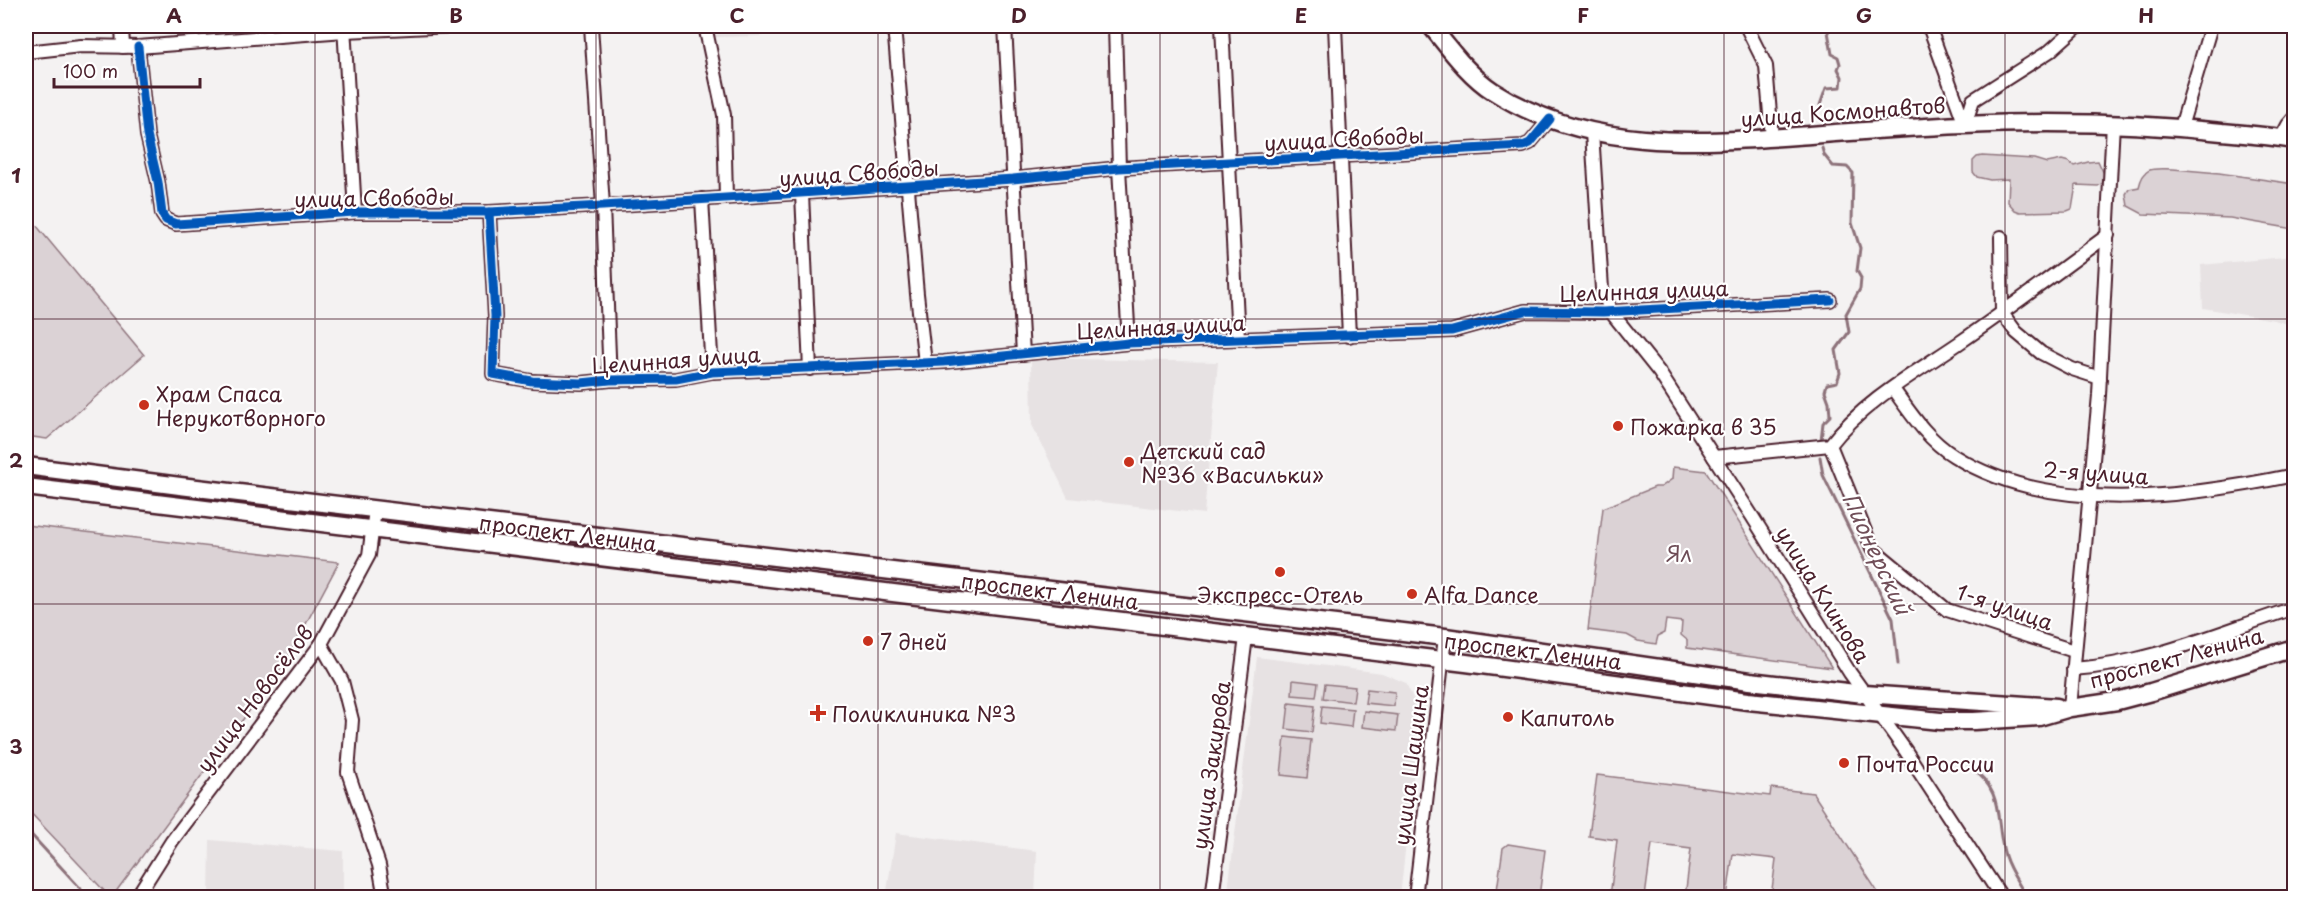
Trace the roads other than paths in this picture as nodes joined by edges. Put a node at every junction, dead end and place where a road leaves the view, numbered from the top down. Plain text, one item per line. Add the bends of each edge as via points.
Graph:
1 (122, 26) edge
2 (231, 26) edge
3 (453, 26) edge
4 (591, 26) edge
5 (705, 26) edge
6 (894, 26) edge
7 (1005, 26) edge
8 (1115, 26) edge
9 (1222, 26) edge
10 (1335, 26) edge
11 (1431, 26) edge
12 (1746, 26) edge
13 (1925, 26) edge
14 (2079, 26) edge
15 (2211, 26) edge
16 (345, 28) edge
17 (231, 40) junction
18 (123, 47) junction
19 (138, 47) junction
20 (26, 52) edge
21 (2295, 118) edge
22 (1550, 119) junction
23 (2113, 123) junction
24 (1965, 125) junction
25 (2181, 127) junction
26 (1592, 132) junction
27 (1772, 138) junction
28 (2288, 139) edge
29 (1340, 155) junction
30 (1229, 162) junction
31 (1119, 168) junction
32 (1013, 179) junction
33 (908, 187) junction
34 (802, 194) junction
35 (726, 198) junction
36 (702, 199) junction
37 (603, 206) junction
38 (355, 212) junction
39 (489, 212) junction
40 (2108, 235) junction
41 (2001, 237) dead end
42 (1830, 300) dead end
43 (1611, 312) junction
44 (2002, 313) junction
45 (1349, 336) junction
46 (1239, 339) junction
47 (1129, 343) junction
48 (1023, 354) junction
49 (925, 363) junction
50 (810, 369) junction
51 (712, 372) junction
52 (2100, 378) junction
53 (610, 380) junction
54 (1893, 389) junction
55 (1830, 445) junction
56 (1714, 456) junction
57 (26, 466) edge
58 (2295, 475) edge
59 (26, 488) edge
60 (2091, 495) junction
61 (375, 510) junction
62 (373, 531) junction
63 (1027, 588) junction
64 (2295, 608) edge
65 (1025, 610) junction
66 (1246, 637) junction
67 (1445, 637) junction
68 (321, 644) junction
69 (2295, 648) edge
70 (2074, 651) junction
71 (1442, 660) junction
72 (2073, 669) junction
73 (1864, 694) junction
74 (2070, 708) junction
75 (1879, 715) junction
76 (136, 897) edge
77 (384, 897) edge
78 (1212, 897) edge
79 (1415, 897) edge
80 (2002, 897) edge

1 - 18 street
2 - 17 street
3 - 16 street
4 - 37 street
5 - 35 street via 724,115
6 - 33 street
7 - 32 street
8 - 31 street
9 - 30 street
10 - 29 street
11 - 22 main road, улица Космонавтов via 1462,64 1491,90
12 - 27 street via 1766,66
13 - 24 street via 1930,29
14 - 24 street via 2050,51 1973,100
15 - 25 street
16 - 17 street
16 - 38 street
17 - 19 street
18 - 19 street
18 - 20 street via 81,46
19 - 38 street, улица Свободы via 147,135 166,220 176,224
21 - 28 street via 2288,124
22 - 26 main road, улица Космонавтов
22 - 29 street, улица Свободы via 1523,147
23 - 24 main road, улица Космонавтов
23 - 25 main road, улица Космонавтов
23 - 40 street
24 - 27 main road, улица Космонавтов
25 - 28 main road, улица Космонавтов
26 - 27 main road, улица Космонавтов via 1659,142
26 - 43 street via 1602,289
29 - 30 street, улица Свободы
29 - 45 street
30 - 31 street, улица Свободы
30 - 46 street
31 - 32 street, улица Свободы
31 - 47 street
32 - 33 street, улица Свободы
32 - 48 street
33 - 34 street, улица Свободы
33 - 49 street
34 - 35 street, улица Свободы
34 - 50 street
35 - 36 street, улица Свободы
36 - 37 street, улица Свободы
36 - 51 street
37 - 39 street, улица Свободы
37 - 53 street
38 - 39 street, улица Свободы
39 - 53 street, Целинная улица via 495,316 493,374 532,381
40 - 44 street
40 - 52 street
41 - 44 street
42 - 43 street, Целинная улица
43 - 45 street, Целинная улица via 1525,311 1452,331
43 - 56 street, улица Клинова via 1659,372
44 - 52 street via 2016,332 2041,353
44 - 54 street
45 - 46 street, Целинная улица
46 - 47 street, Целинная улица
47 - 48 street, Целинная улица
48 - 49 street, Целинная улица
49 - 50 street, Целинная улица
50 - 51 street, Целинная улица
51 - 53 street, Целинная улица via 676,379
52 - 60 street
54 - 55 street via 1844,428
54 - 60 street, 2-я улица via 1926,434 1953,456 2018,484
55 - 56 street
55 - 70 street, 1-я улица via 1872,548 1947,610
56 - 73 street, улица Клинова
57 - 61 main road, проспект Ленина
58 - 60 street, 2-я улица via 2156,496
59 - 62 main road, проспект Ленина
60 - 70 street
61 - 62 street, улица Новосёлов
61 - 63 main road, проспект Ленина
62 - 65 main road, проспект Ленина
62 - 68 street, улица Новосёлов via 369,555
63 - 65 main road
63 - 67 main road, проспект Ленина
64 - 72 street via 2172,650
65 - 66 main road, проспект Ленина
66 - 71 main road, проспект Ленина
66 - 78 street, улица Закирова
67 - 71 street, улица Шашина
67 - 73 main road, проспект Ленина
68 - 76 street, улица Новосёлов via 172,841
68 - 77 street via 342,681 352,720 348,772 379,865
69 - 74 main road, проспект Ленина via 2151,692
70 - 72 street
71 - 75 main road, проспект Ленина
71 - 79 street, улица Шашина
72 - 74 street
73 - 74 main road, проспект Ленина
73 - 75 street, улица Клинова
74 - 75 main road, проспект Ленина via 2039,717 1974,721
75 - 80 street, улица Клинова

